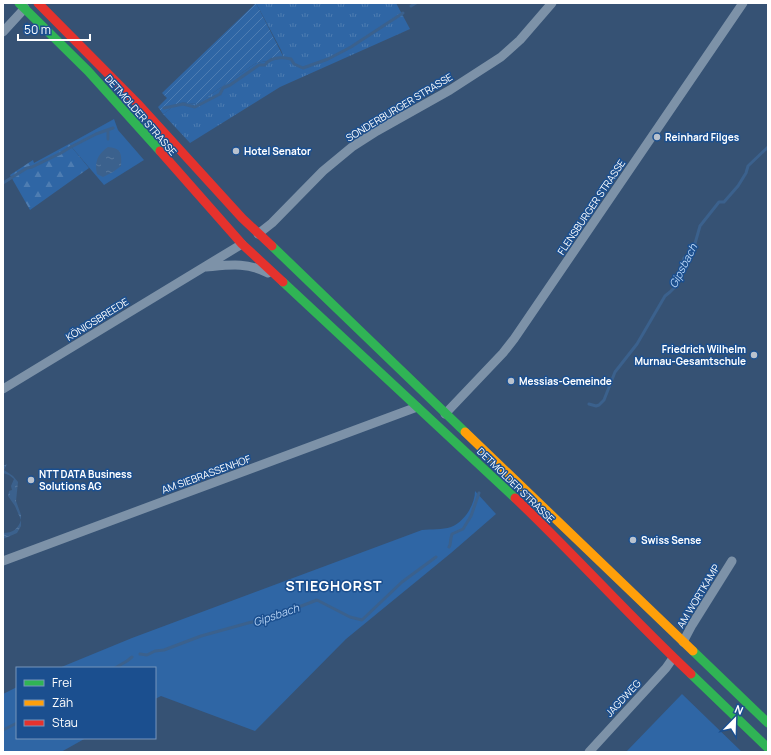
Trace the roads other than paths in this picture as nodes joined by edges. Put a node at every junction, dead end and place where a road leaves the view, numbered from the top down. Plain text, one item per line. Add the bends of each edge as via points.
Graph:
1 (38, 3) edge
2 (552, 3) edge
3 (743, 3) edge
4 (22, 6) edge
5 (3, 32) edge
6 (258, 234) junction
7 (242, 244) junction
8 (203, 267) junction
9 (276, 276) junction
10 (3, 390) edge
11 (417, 407) junction
12 (445, 414) junction
13 (3, 561) edge
14 (732, 561) dead end
15 (683, 642) junction
16 (673, 658) junction
17 (768, 723) edge
18 (768, 748) edge
19 (589, 752) edge

1 - 6 main road, DETMOLDER STRASSE via 140,105
2 - 6 street, SONDERBURGER STRASSE via 520,40 501,57 352,147 323,171
3 - 12 street, FLENSBURGER STRASSE via 514,339
4 - 5 street
4 - 7 main road, DETMOLDER STRASSE via 88,71
6 - 7 main road
6 - 12 main road, DETMOLDER STRASSE
7 - 8 street, KÖNIGSBREEDE
7 - 9 main road, DETMOLDER STRASSE
8 - 9 street, KÖNIGSBREEDE via 243,265 259,268
8 - 10 street, KÖNIGSBREEDE
9 - 11 main road, DETMOLDER STRASSE
11 - 13 street, AM SIEBRASSENHOF
11 - 16 main road, DETMOLDER STRASSE via 537,519
12 - 15 main road, DETMOLDER STRASSE
14 - 15 street, AM WORTKAMP
15 - 16 main road
15 - 17 main road, DETMOLDER STRASSE
16 - 18 main road, DETMOLDER STRASSE
16 - 19 street, JAGDWEG

